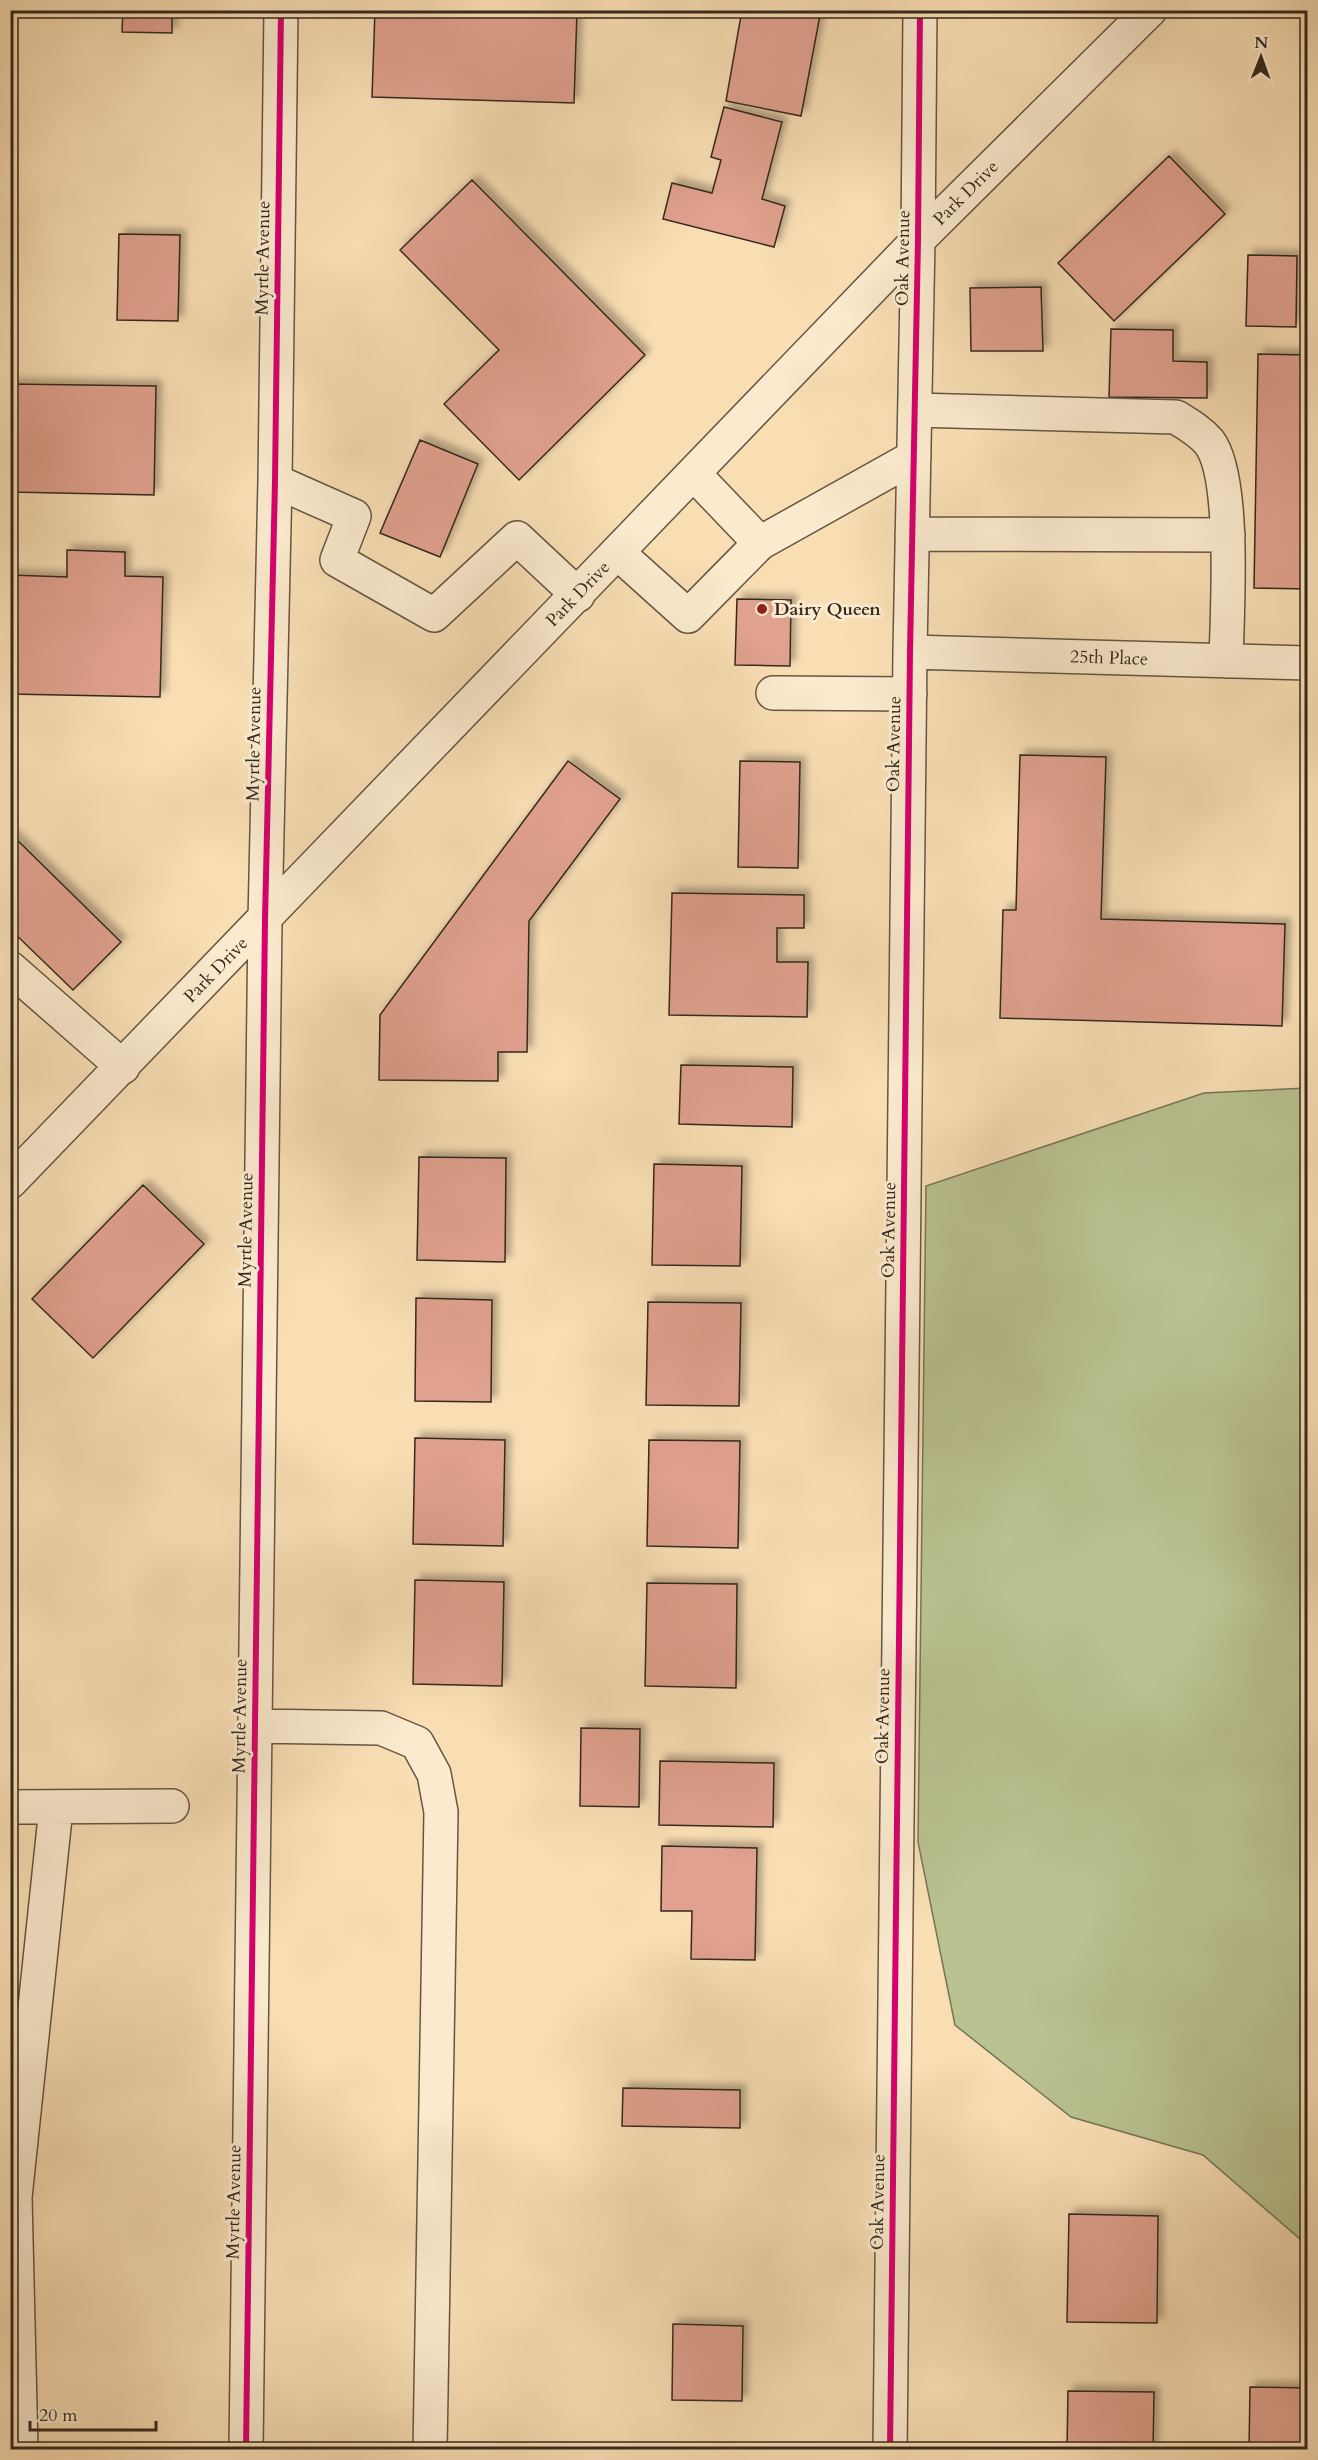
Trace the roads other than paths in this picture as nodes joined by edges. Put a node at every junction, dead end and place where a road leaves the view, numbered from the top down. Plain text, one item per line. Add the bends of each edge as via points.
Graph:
1 (281, 10) edge
2 (1150, 10) edge
3 (915, 11) edge
4 (918, 240) junction
5 (915, 410) junction
6 (914, 457) junction
7 (694, 474) junction
8 (275, 481) junction
9 (912, 534) junction
10 (1228, 535) junction
11 (760, 543) junction
12 (618, 553) junction
13 (578, 595) junction
14 (910, 652) junction
15 (1226, 661) junction
16 (1308, 663) edge
17 (773, 693) dead end
18 (910, 694) junction
19 (265, 920) junction
20 (10, 968) edge
21 (123, 1067) junction
22 (16, 1167) edge
23 (255, 1726) junction
24 (172, 1806) dead end
25 (10, 1807) edge
26 (56, 1808) junction
27 (21, 2450) edge
28 (246, 2450) edge
29 (430, 2450) edge
30 (890, 2450) edge

1 - 8 street, Myrtle Avenue
2 - 4 street, Park Drive
3 - 4 street, Oak Avenue
4 - 5 street, Oak Avenue
4 - 7 street, Park Drive
5 - 6 street, Oak Avenue
5 - 10 street via 1176,417 1210,442 1220,470
6 - 9 street, Oak Avenue
6 - 11 street
7 - 11 street
7 - 12 street, Park Drive
8 - 13 street via 354,516 337,560 435,615 517,538
8 - 19 street, Myrtle Avenue
9 - 10 street
9 - 14 street, Oak Avenue
10 - 15 street
11 - 12 street via 688,616
12 - 13 street, Park Drive
13 - 19 street, Park Drive
14 - 15 street, 25th Place
14 - 18 street, Oak Avenue
15 - 16 street, 25th Place
17 - 18 street
18 - 30 street, Oak Avenue
19 - 21 street, Park Drive
19 - 23 street, Myrtle Avenue
20 - 21 street
21 - 22 street, Park Drive
23 - 28 street, Myrtle Avenue
23 - 29 street via 381,1728 417,1743 434,1774 441,1812
24 - 26 street
25 - 26 street
26 - 27 street via 15,2197

